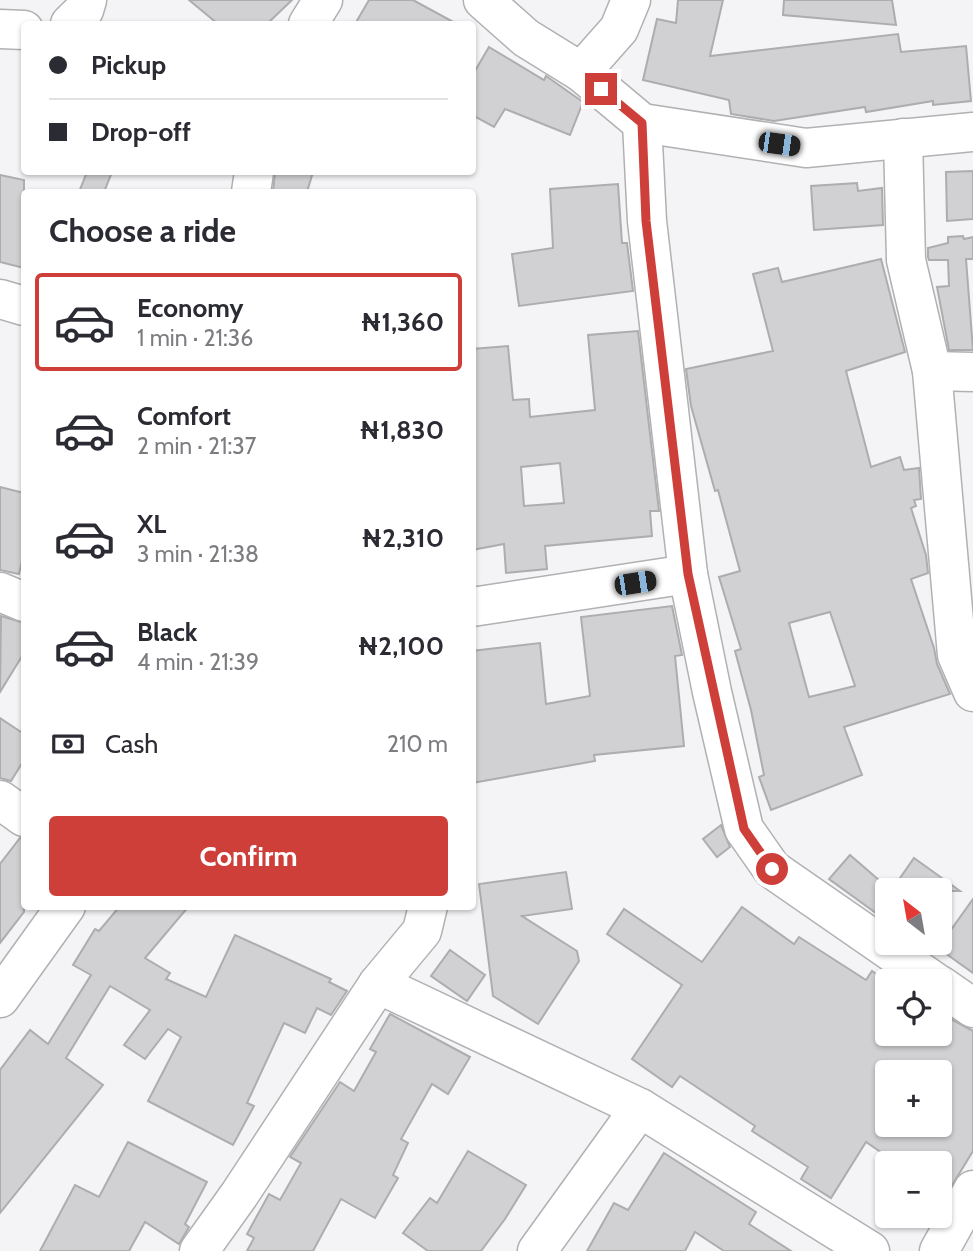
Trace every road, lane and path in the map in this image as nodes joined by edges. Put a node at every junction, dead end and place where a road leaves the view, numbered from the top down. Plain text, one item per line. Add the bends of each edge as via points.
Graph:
1 (87, 0) edge
2 (323, 0) edge
3 (483, 0) edge
4 (631, 0) edge
5 (73, 21) edge
6 (310, 21) edge
7 (0, 29) edge
8 (21, 30) edge
9 (581, 72) junction
10 (642, 123) junction
11 (973, 132) edge
12 (903, 138) junction
13 (0, 299) edge
14 (21, 305) edge
15 (932, 371) junction
16 (973, 372) edge
17 (688, 574) junction
18 (0, 592) edge
19 (21, 601) edge
20 (476, 606) edge
21 (965, 655) edge
22 (973, 692) edge
23 (0, 800) edge
24 (21, 815) edge
25 (63, 910) edge
26 (427, 910) edge
27 (915, 969) edge
28 (378, 984) junction
29 (952, 993) edge
30 (0, 998) edge
31 (973, 1008) edge
32 (640, 1108) junction
33 (973, 1190) edge
34 (864, 1250) edge
35 (199, 1251) edge
36 (537, 1251) edge
37 (939, 1251) edge

1 - 5 street
2 - 6 street
3 - 9 street via 526,38
4 - 9 street via 620,29
7 - 8 street
9 - 10 street
10 - 12 street via 806,148
10 - 17 street via 646,221
11 - 12 street
12 - 15 street via 906,260
13 - 14 street
15 - 16 street
15 - 21 street
17 - 20 street
17 - 27 street via 744,829 772,869
18 - 19 street
21 - 22 street
23 - 24 street
25 - 30 street
26 - 28 street via 422,931
28 - 32 street
28 - 35 street
29 - 31 street
32 - 34 street
32 - 36 street
33 - 37 street

